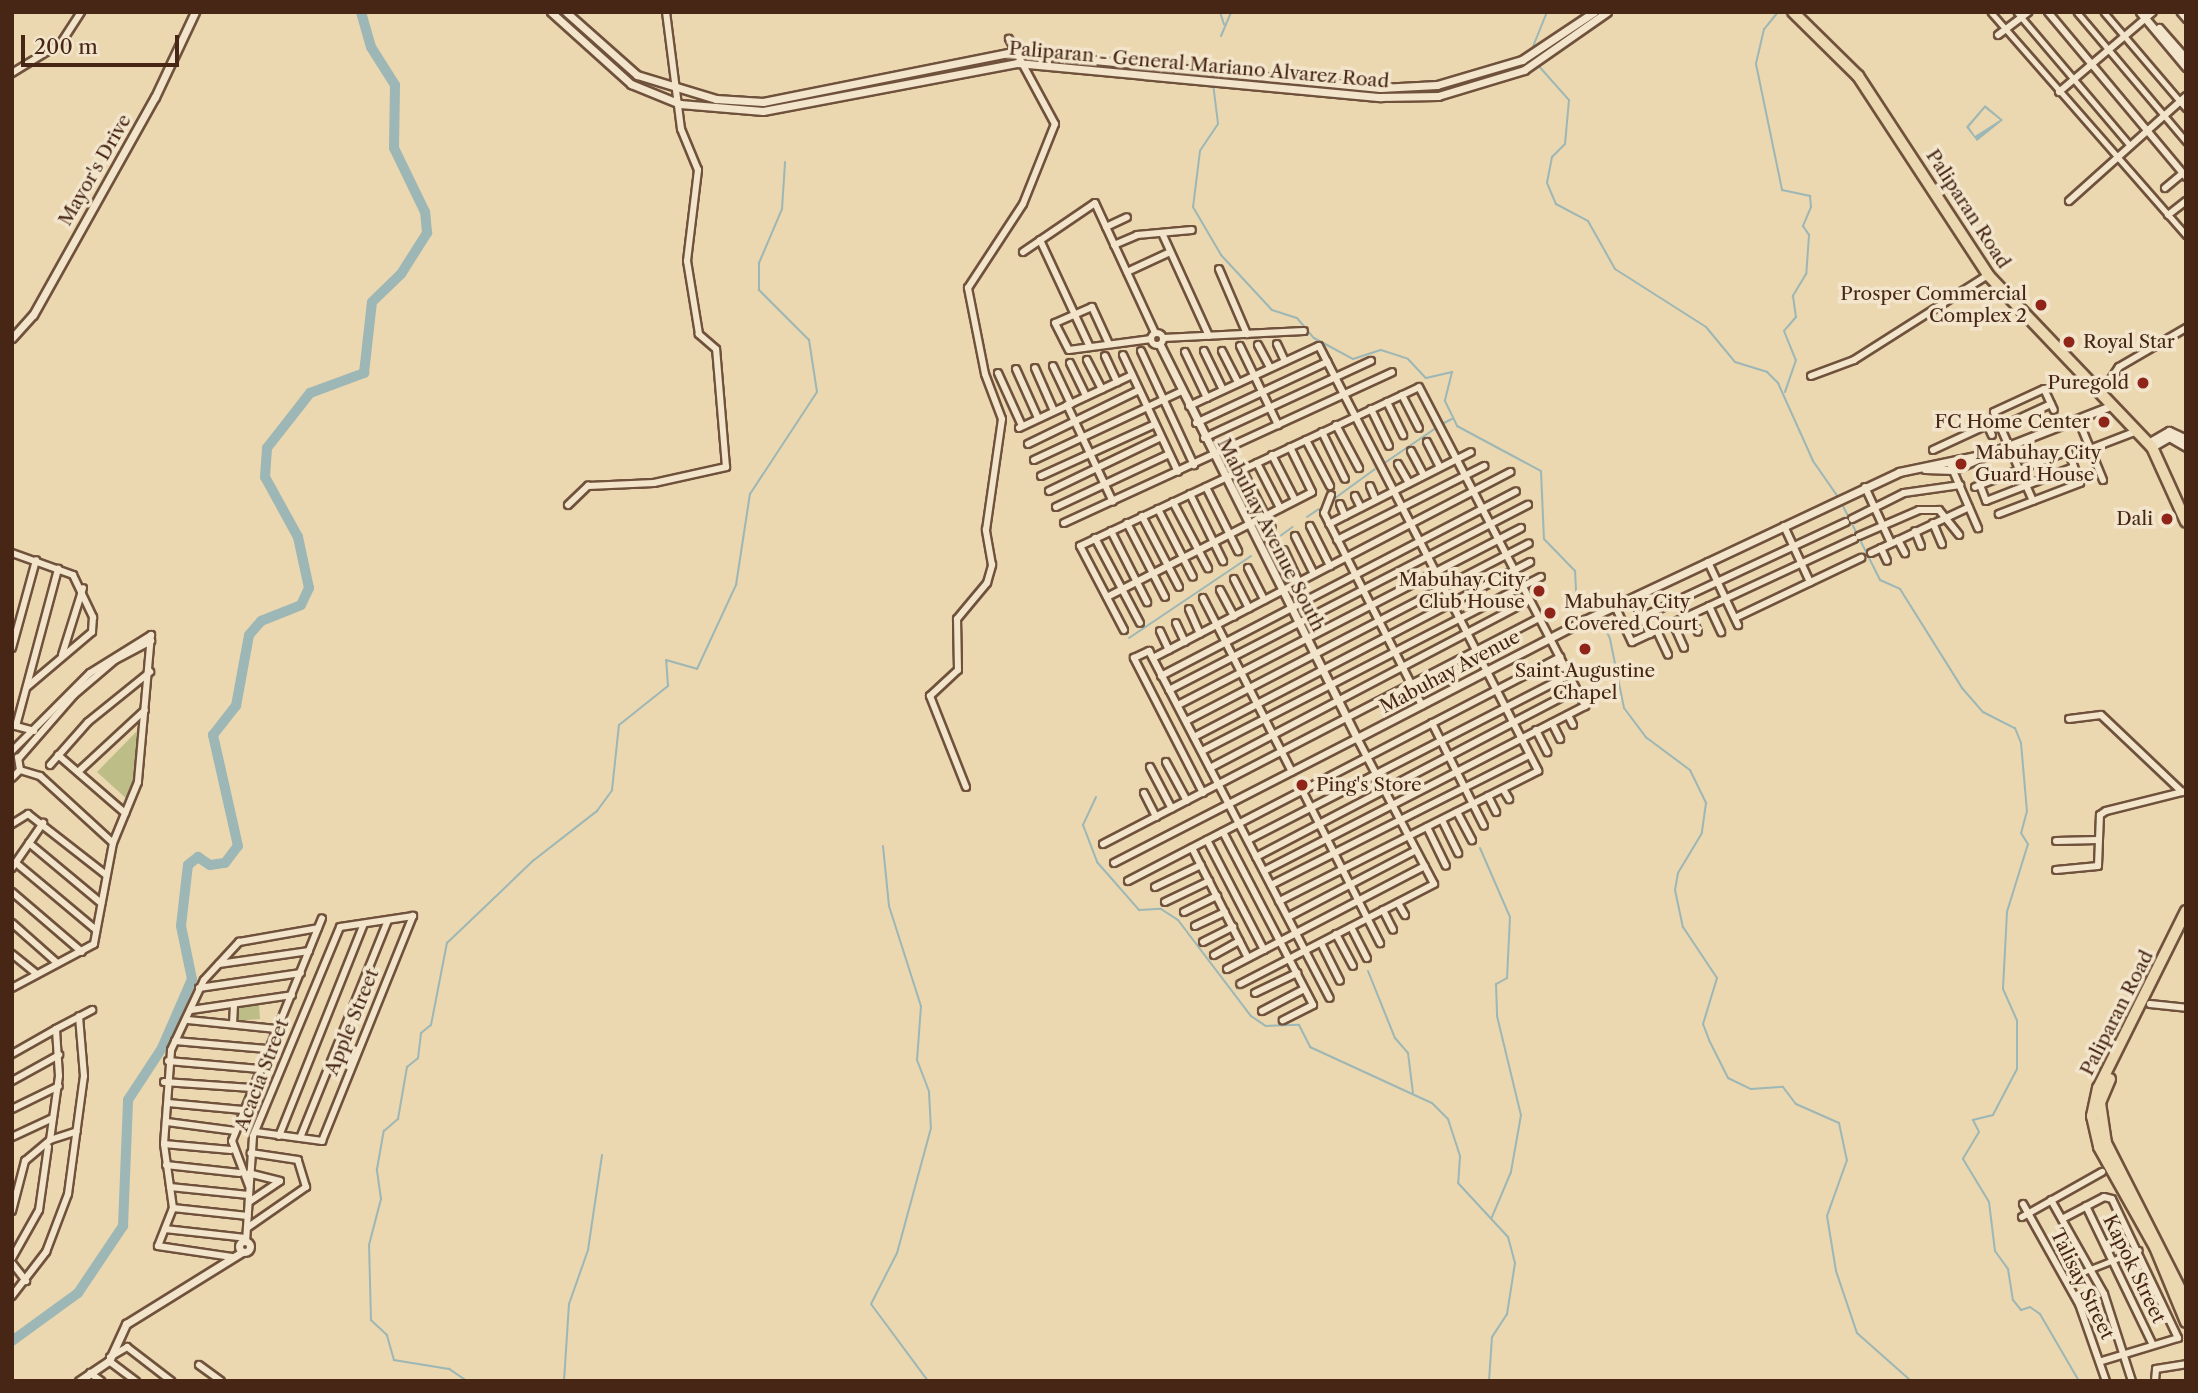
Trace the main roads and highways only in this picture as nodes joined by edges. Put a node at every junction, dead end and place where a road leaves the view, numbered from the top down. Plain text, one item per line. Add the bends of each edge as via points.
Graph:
1 (1793, 12) edge
2 (2150, 445) junction
3 (2186, 508) edge
4 (2186, 522) edge
5 (2186, 911) edge
6 (2186, 927) edge
7 (2186, 1301) edge
8 (2186, 1322) edge

1 - 2 main road, Paliparan Road via 1858,76 1988,275
2 - 3 main road, Paliparan Road via 2165,460
2 - 4 main road, Paliparan Road
5 - 8 main road, Paliparan Road via 2098,1088 2092,1116 2099,1147 2155,1247
6 - 7 main road, Paliparan Road via 2109,1081 2099,1116 2106,1143

